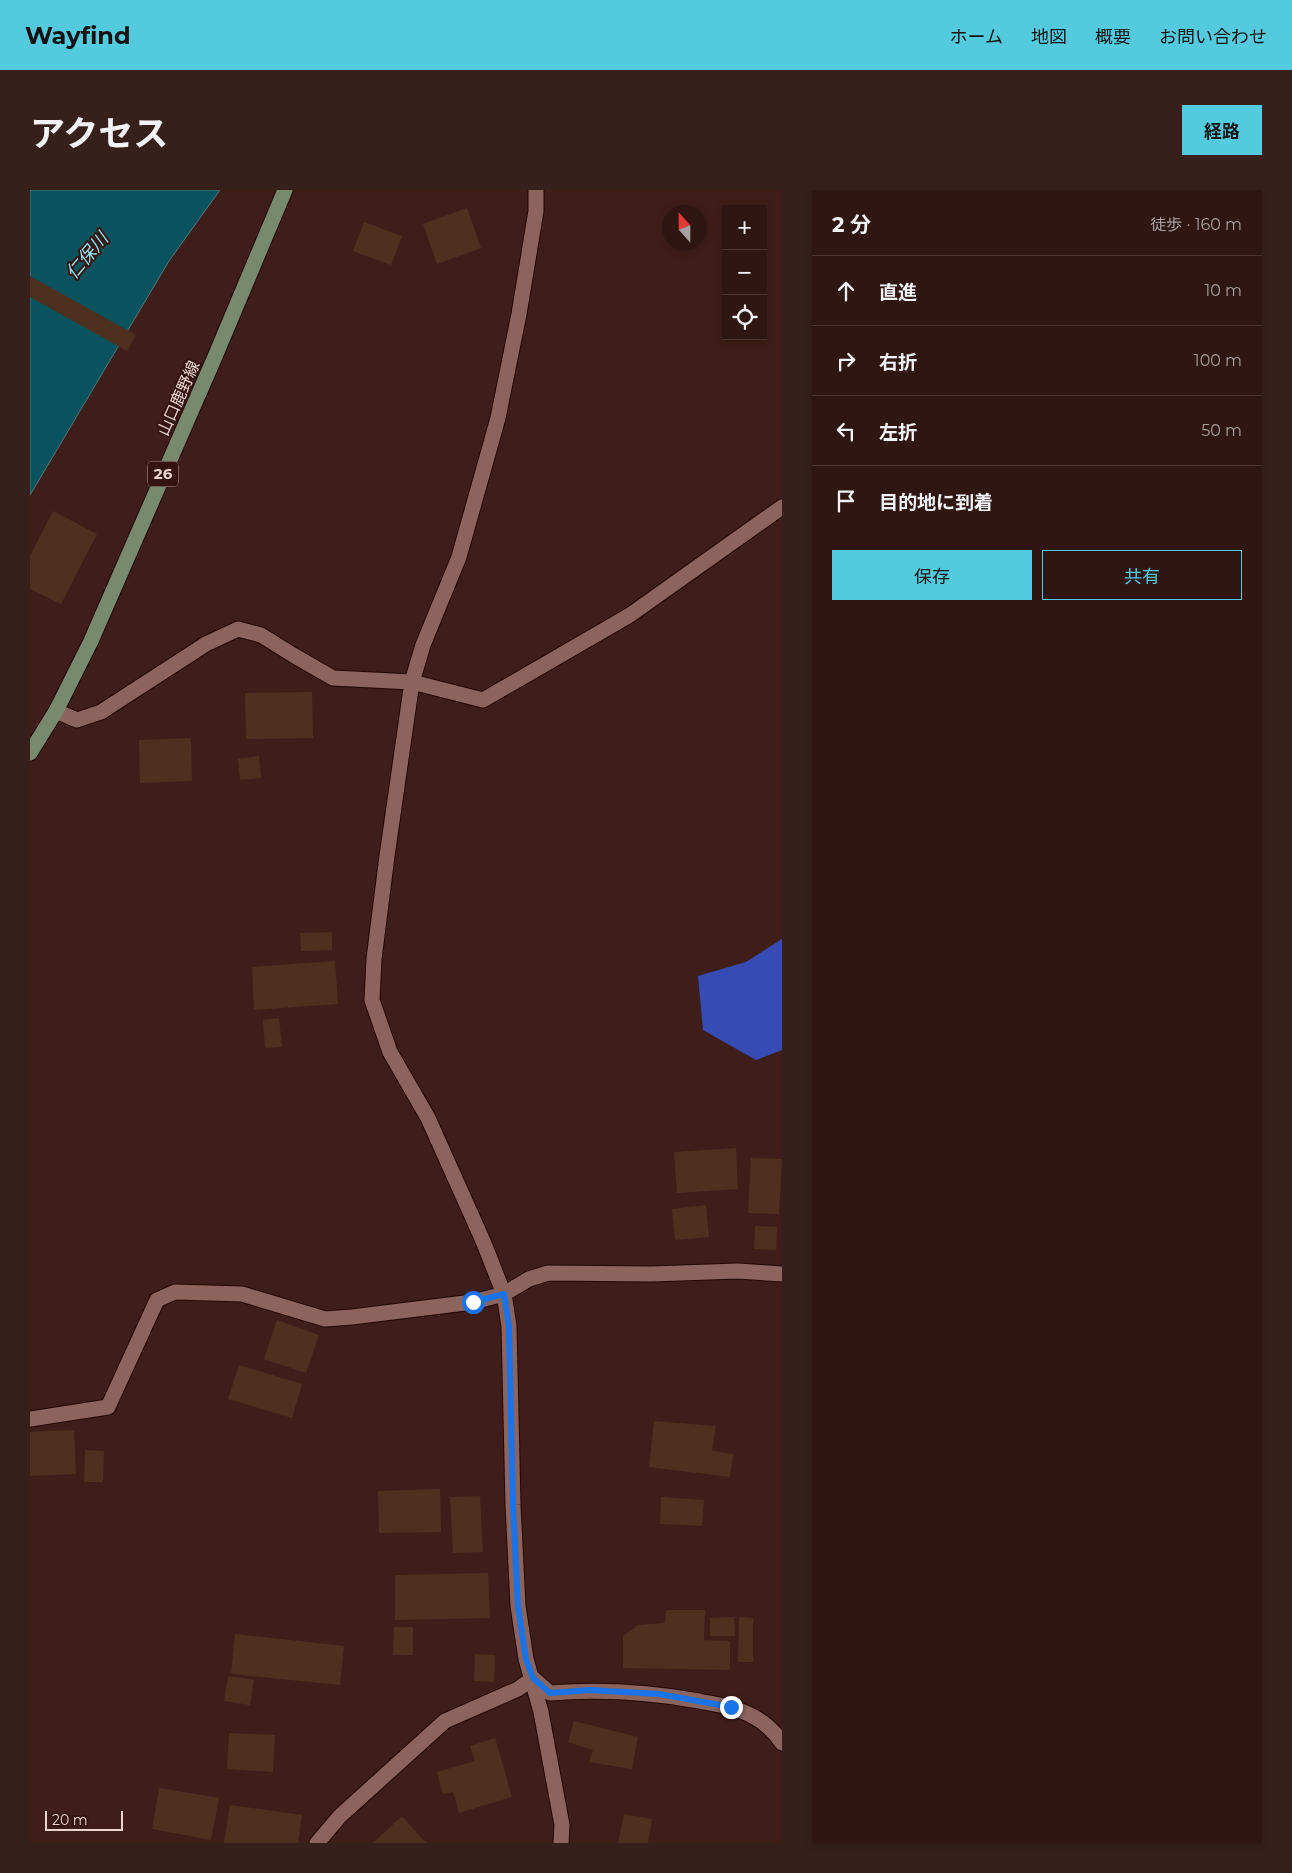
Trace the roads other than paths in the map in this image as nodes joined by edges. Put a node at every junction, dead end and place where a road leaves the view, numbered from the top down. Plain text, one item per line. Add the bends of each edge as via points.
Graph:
1 (285, 190) edge
2 (536, 190) edge
3 (782, 507) edge
4 (412, 682) junction
5 (56, 711) junction
6 (30, 752) edge
7 (782, 1274) edge
8 (504, 1294) junction
9 (30, 1419) edge
10 (533, 1678) junction
11 (782, 1742) edge
12 (318, 1843) edge
13 (561, 1843) edge

1 - 5 main road, 山口鹿野線 / 26 via 91,641
2 - 4 street via 535,220 498,418 459,557 423,645
3 - 4 street via 630,615 483,700
4 - 5 street via 333,678 261,635 238,629 206,644 101,712 77,720
4 - 8 street via 374,959 372,1000 390,1052 428,1118
5 - 6 main road, 山口鹿野線 / 26
7 - 8 street via 738,1271 548,1273
8 - 9 street via 473,1302 325,1318 242,1294 175,1292 157,1300 108,1407
8 - 10 street via 509,1326 518,1606 526,1659
10 - 11 street via 550,1693 590,1690 659,1694 731,1707 754,1717
10 - 12 street via 518,1689 445,1721 340,1816
10 - 13 street via 562,1825

